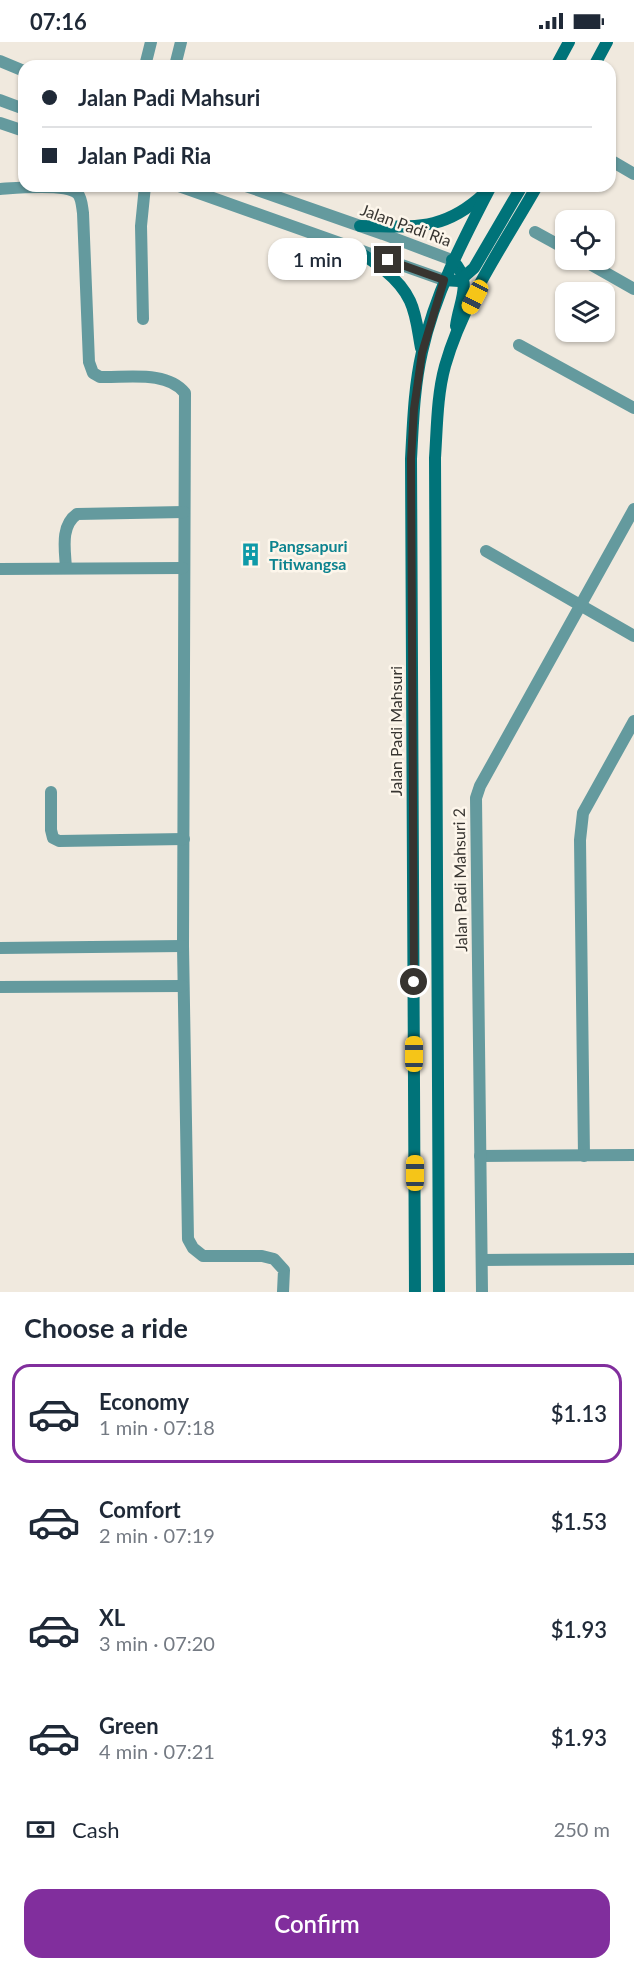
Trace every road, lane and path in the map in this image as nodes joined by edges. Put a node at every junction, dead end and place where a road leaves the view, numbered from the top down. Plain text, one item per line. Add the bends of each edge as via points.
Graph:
1 (151, 42) edge
2 (181, 42) edge
3 (569, 42) edge
4 (607, 42) edge
5 (146, 60) edge
6 (176, 60) edge
7 (559, 60) edge
8 (597, 60) edge
9 (0, 61) edge
10 (18, 68) edge
11 (0, 100) edge
12 (18, 107) edge
13 (0, 123) edge
14 (18, 129) edge
15 (616, 164) edge
16 (634, 174) edge
17 (0, 189) edge
18 (18, 189) edge
19 (75, 192) edge
20 (144, 192) edge
21 (196, 192) edge
22 (263, 192) edge
23 (485, 192) edge
24 (488, 192) edge
25 (518, 192) edge
26 (534, 192) edge
27 (360, 226) junction
28 (535, 232) dead end
29 (555, 243) edge
30 (351, 247) junction
31 (452, 260) junction
32 (601, 270) edge
33 (464, 278) junction
34 (444, 280) junction
35 (634, 289) edge
36 (143, 319) dead end
37 (455, 336) junction
38 (519, 345) dead end
39 (422, 353) junction
40 (634, 408) edge
41 (634, 509) edge
42 (184, 512) junction
43 (486, 551) dead end
44 (66, 568) junction
45 (183, 568) junction
46 (0, 569) edge
47 (581, 604) junction
48 (634, 636) edge
49 (634, 720) edge
50 (51, 792) dead end
51 (184, 839) junction
52 (183, 946) junction
53 (0, 948) edge
54 (183, 986) junction
55 (0, 987) edge
56 (634, 1155) edge
57 (480, 1156) junction
58 (584, 1156) junction
59 (634, 1259) edge
60 (482, 1260) junction
61 (283, 1292) edge
62 (416, 1292) edge
63 (439, 1292) edge
64 (482, 1292) edge

1 - 5 street
2 - 6 street
3 - 7 main road
4 - 8 main road
9 - 10 street
11 - 12 street
13 - 14 street
15 - 16 street
17 - 18 street
19 - 42 street via 83,213 89,362 93,373 100,377 163,379 172,381 184,393
20 - 36 street via 141,226
21 - 30 street
22 - 27 street, Jalan Padi Ria
23 - 27 main road via 439,223
24 - 31 main road, Jalan Padi Mahsuri
25 - 33 main road via 474,268
26 - 37 main road
27 - 31 street, Jalan Padi Ria
28 - 29 street
30 - 34 street
30 - 39 main road via 374,262 410,299
31 - 33 main road
31 - 34 main road, Jalan Padi Mahsuri
32 - 35 street
33 - 34 main road
33 - 37 main road
34 - 39 main road, Jalan Padi Mahsuri
37 - 63 main road via 444,369 435,458
38 - 40 street
39 - 62 main road, Jalan Padi Mahsuri via 411,459
41 - 47 street, Jalan Padi Mahsuri 2
42 - 44 street via 77,514 70,519 66,531
42 - 45 street
43 - 47 street
44 - 45 street
44 - 46 street
45 - 51 street
47 - 48 street
47 - 57 street, Jalan Padi Mahsuri 2 via 476,798
49 - 58 street via 583,813 580,840
50 - 51 street via 51,830 53,838 59,841
51 - 52 street
52 - 53 street
52 - 54 street
54 - 55 street
54 - 61 street via 188,1239 203,1256 274,1259 284,1270
56 - 58 street
57 - 58 street
57 - 60 street, Jalan Padi Mahsuri 2
59 - 60 street
60 - 64 street, Jalan Padi Mahsuri 2

